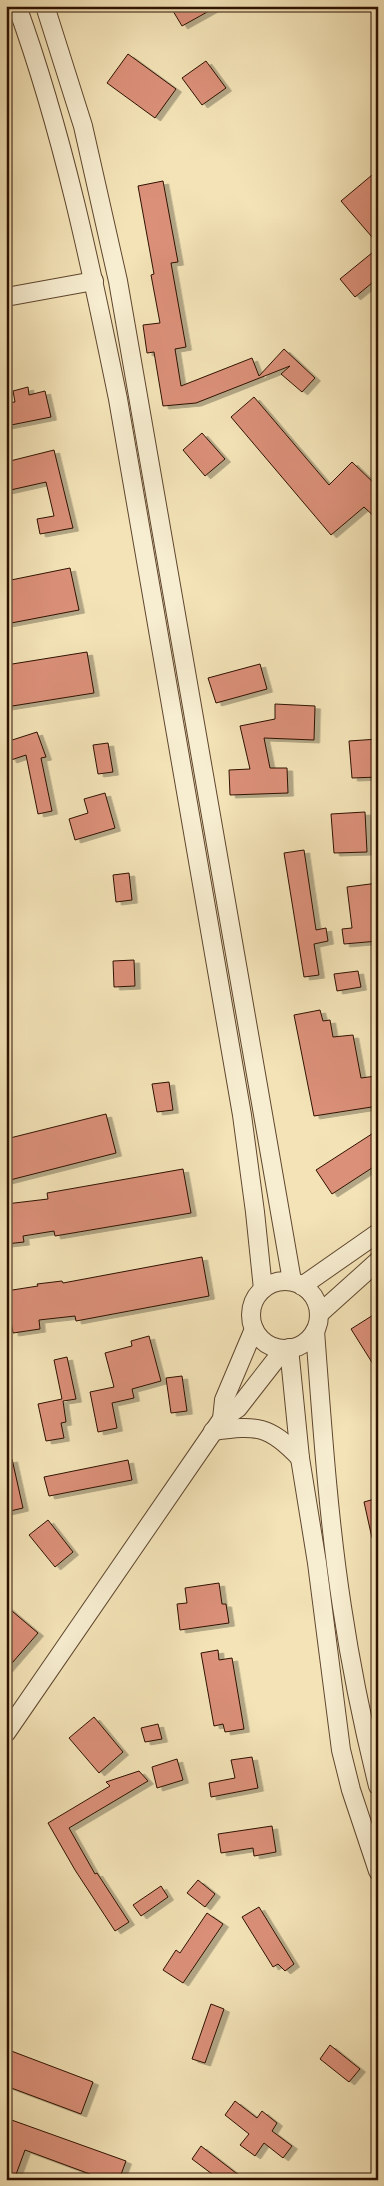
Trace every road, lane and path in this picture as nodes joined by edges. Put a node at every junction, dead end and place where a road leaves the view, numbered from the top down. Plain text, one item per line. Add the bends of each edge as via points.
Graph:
1 (17, 6) edge
2 (45, 6) edge
3 (94, 281) junction
4 (6, 297) edge
5 (378, 1233) edge
6 (378, 1261) edge
7 (297, 1284) junction
8 (263, 1290) junction
9 (317, 1323) junction
10 (254, 1329) junction
11 (287, 1348) junction
12 (218, 1425) junction
13 (300, 1458) junction
14 (6, 1733) edge
15 (378, 1786) edge
16 (378, 1871) edge

1 - 3 street via 43,81
2 - 7 street via 82,126 118,281
3 - 4 street
3 - 8 street via 120,408 242,1115
5 - 7 street
6 - 9 street
7 - 8 street via 276,1282
7 - 9 street via 313,1295
8 - 10 street via 252,1308
9 - 11 street via 308,1340 300,1346
9 - 15 street via 327,1485 342,1606 362,1720
10 - 11 street via 267,1343
10 - 12 street via 224,1400
11 - 12 street via 238,1408
11 - 13 street
12 - 13 street via 270,1432
12 - 14 street
13 - 16 street via 341,1750

